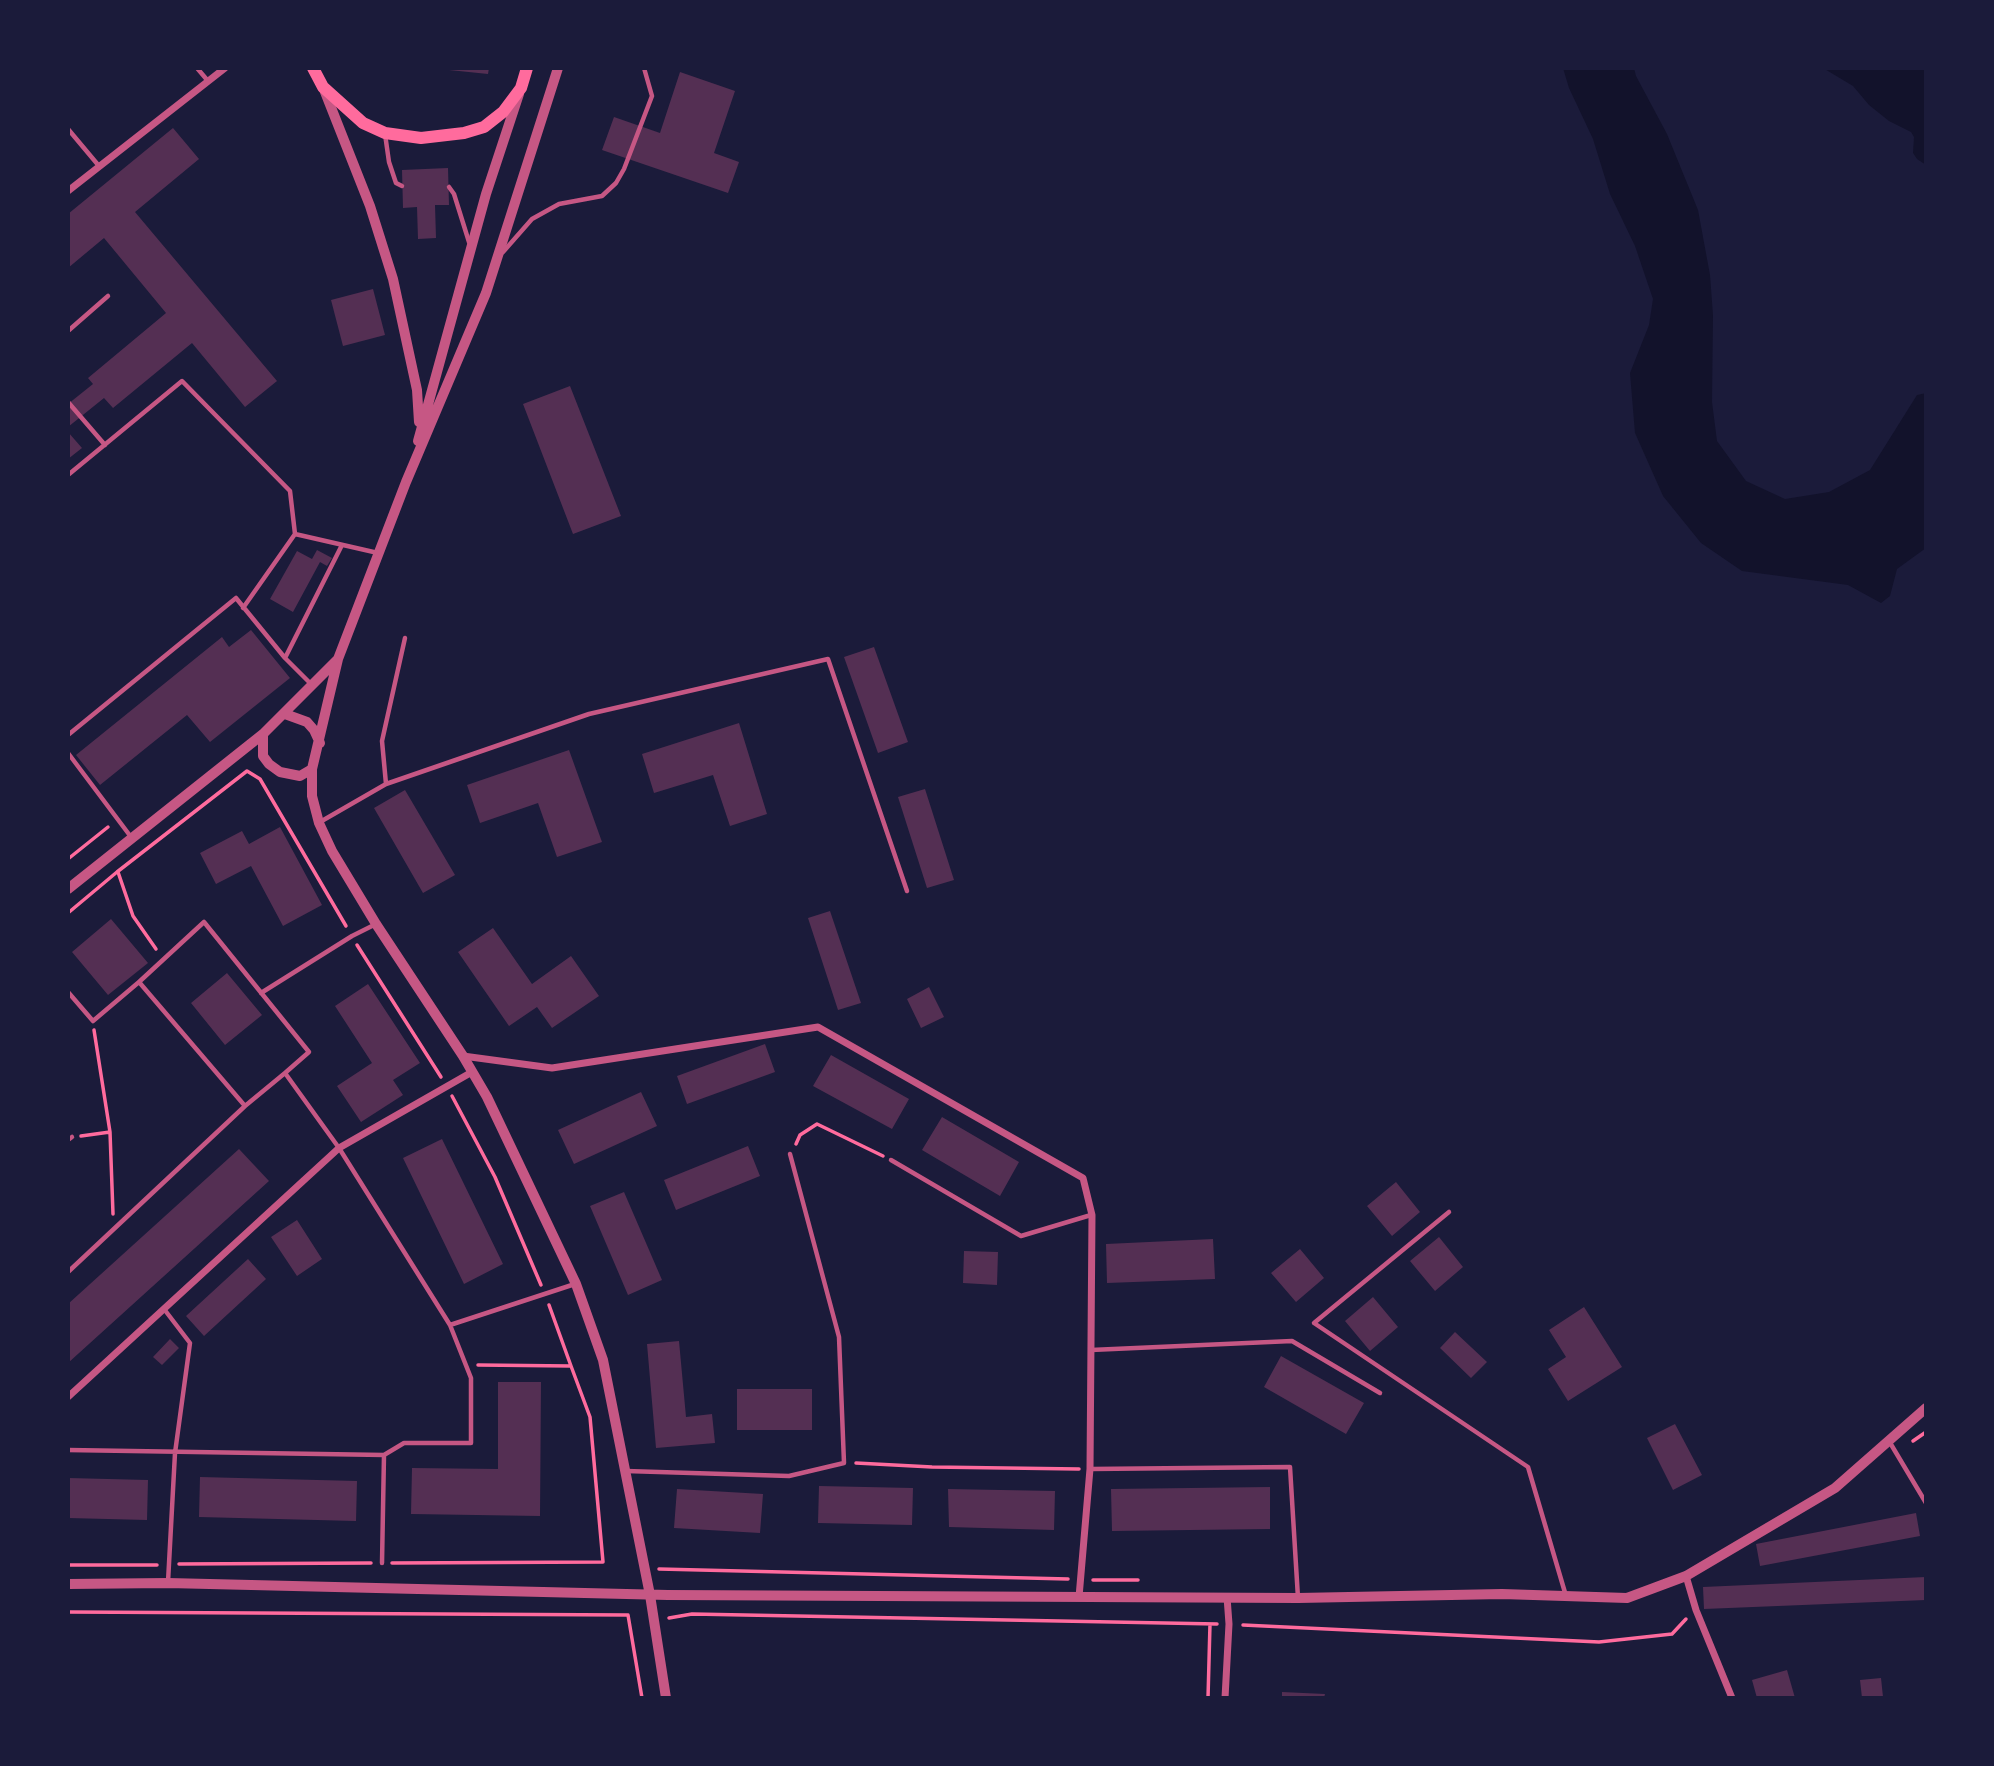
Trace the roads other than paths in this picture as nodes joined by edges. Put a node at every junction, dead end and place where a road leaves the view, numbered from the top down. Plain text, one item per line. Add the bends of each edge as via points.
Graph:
1 (197, 68) edge
2 (225, 68) edge
3 (313, 68) edge
4 (527, 68) edge
5 (558, 68) edge
6 (644, 68) edge
7 (208, 81) junction
8 (323, 87) junction
9 (521, 88) junction
10 (68, 129) edge
11 (385, 133) junction
12 (99, 166) junction
13 (402, 186) dead end
14 (449, 187) dead end
15 (68, 191) edge
16 (471, 248) junction
17 (500, 255) junction
18 (108, 296) dead end
19 (68, 331) edge
20 (68, 402) edge
21 (105, 445) junction
22 (415, 452) junction
23 (68, 475) edge
24 (406, 482) junction
25 (295, 534) junction
26 (342, 545) junction
27 (379, 553) junction
28 (243, 608) junction
29 (405, 638) dead end
30 (285, 658) junction
31 (338, 659) junction
32 (313, 686) junction
33 (285, 714) junction
34 (263, 734) junction
35 (68, 735) edge
36 (320, 743) junction
37 (68, 753) edge
38 (312, 769) junction
39 (386, 784) junction
40 (319, 823) junction
41 (132, 838) junction
42 (68, 889) edge
43 (907, 891) dead end
44 (376, 924) junction
45 (139, 982) junction
46 (68, 992) edge
47 (261, 993) junction
48 (463, 1056) junction
49 (472, 1072) junction
50 (285, 1073) junction
51 (245, 1106) junction
52 (339, 1149) junction
53 (790, 1154) road end
54 (891, 1160) road end
55 (1449, 1212) dead end
56 (1092, 1215) junction
57 (68, 1272) edge
58 (576, 1284) junction
59 (164, 1309) junction
60 (450, 1325) junction
61 (1091, 1350) junction
62 (1380, 1393) dead end
63 (68, 1397) edge
64 (1926, 1408) edge
65 (1889, 1440) junction
66 (68, 1450) edge
67 (176, 1453) junction
68 (384, 1455) junction
69 (1090, 1469) junction
70 (625, 1471) junction
71 (1926, 1503) edge
72 (382, 1563) road end
73 (1686, 1576) junction
74 (168, 1583) junction
75 (68, 1584) edge
76 (650, 1595) junction
77 (1079, 1597) junction
78 (1227, 1597) junction
79 (1566, 1597) junction
80 (1298, 1598) junction
81 (666, 1698) edge
82 (1225, 1698) edge
83 (1732, 1698) edge

1 - 7 lane
2 - 7 street
3 - 8 main road
4 - 9 main road
5 - 17 street
6 - 17 lane via 652,96 616,183 602,196 559,204 532,219
7 - 12 street
8 - 11 main road via 363,123
8 - 22 street via 393,279 417,390
9 - 11 main road via 503,112 484,127 464,134 421,138
9 - 16 street
10 - 12 lane
11 - 13 lane via 389,162 396,183
12 - 15 street
14 - 16 lane
16 - 22 street
17 - 24 street
18 - 19 lane
20 - 21 lane
21 - 23 lane
21 - 25 lane via 182,381 290,491
22 - 24 street
24 - 27 street
25 - 26 lane
25 - 28 lane
26 - 27 lane
26 - 30 lane
27 - 31 street
28 - 30 lane
28 - 35 lane via 236,598
29 - 39 lane via 382,741
30 - 32 lane
31 - 32 street
31 - 36 street
32 - 33 street
33 - 34 street
33 - 36 street via 307,722
34 - 38 street via 263,755 280,772 300,776
34 - 41 street
36 - 38 street
37 - 41 lane
38 - 40 street
39 - 40 lane
39 - 43 lane via 589,714 828,659
40 - 44 street
41 - 42 street
44 - 47 lane
44 - 48 street
45 - 46 lane via 93,1021
45 - 47 lane via 204,922
45 - 51 lane
47 - 50 lane via 309,1052
48 - 49 street
48 - 56 street via 552,1068 818,1027 1083,1178
49 - 52 street
49 - 58 street
50 - 51 lane
50 - 52 lane
51 - 57 lane
52 - 59 street
52 - 60 lane
53 - 70 lane via 839,1337 844,1463 789,1476
54 - 56 lane via 1021,1236
55 - 79 lane via 1314,1323 1528,1467
56 - 61 street
58 - 60 lane
58 - 70 street via 603,1360
59 - 63 street
59 - 67 lane via 190,1343
60 - 68 lane via 471,1378 471,1443 404,1443
61 - 62 lane via 1292,1341
61 - 69 street
64 - 65 street
65 - 71 lane
65 - 73 street via 1835,1488
66 - 67 lane
67 - 68 lane
67 - 74 lane
68 - 72 lane
69 - 77 street
69 - 80 lane via 1290,1467
70 - 76 street
73 - 79 street via 1627,1598
73 - 83 street
74 - 75 street
74 - 76 street
76 - 77 street
76 - 81 street
77 - 78 street
78 - 80 street
78 - 82 street
79 - 80 street

